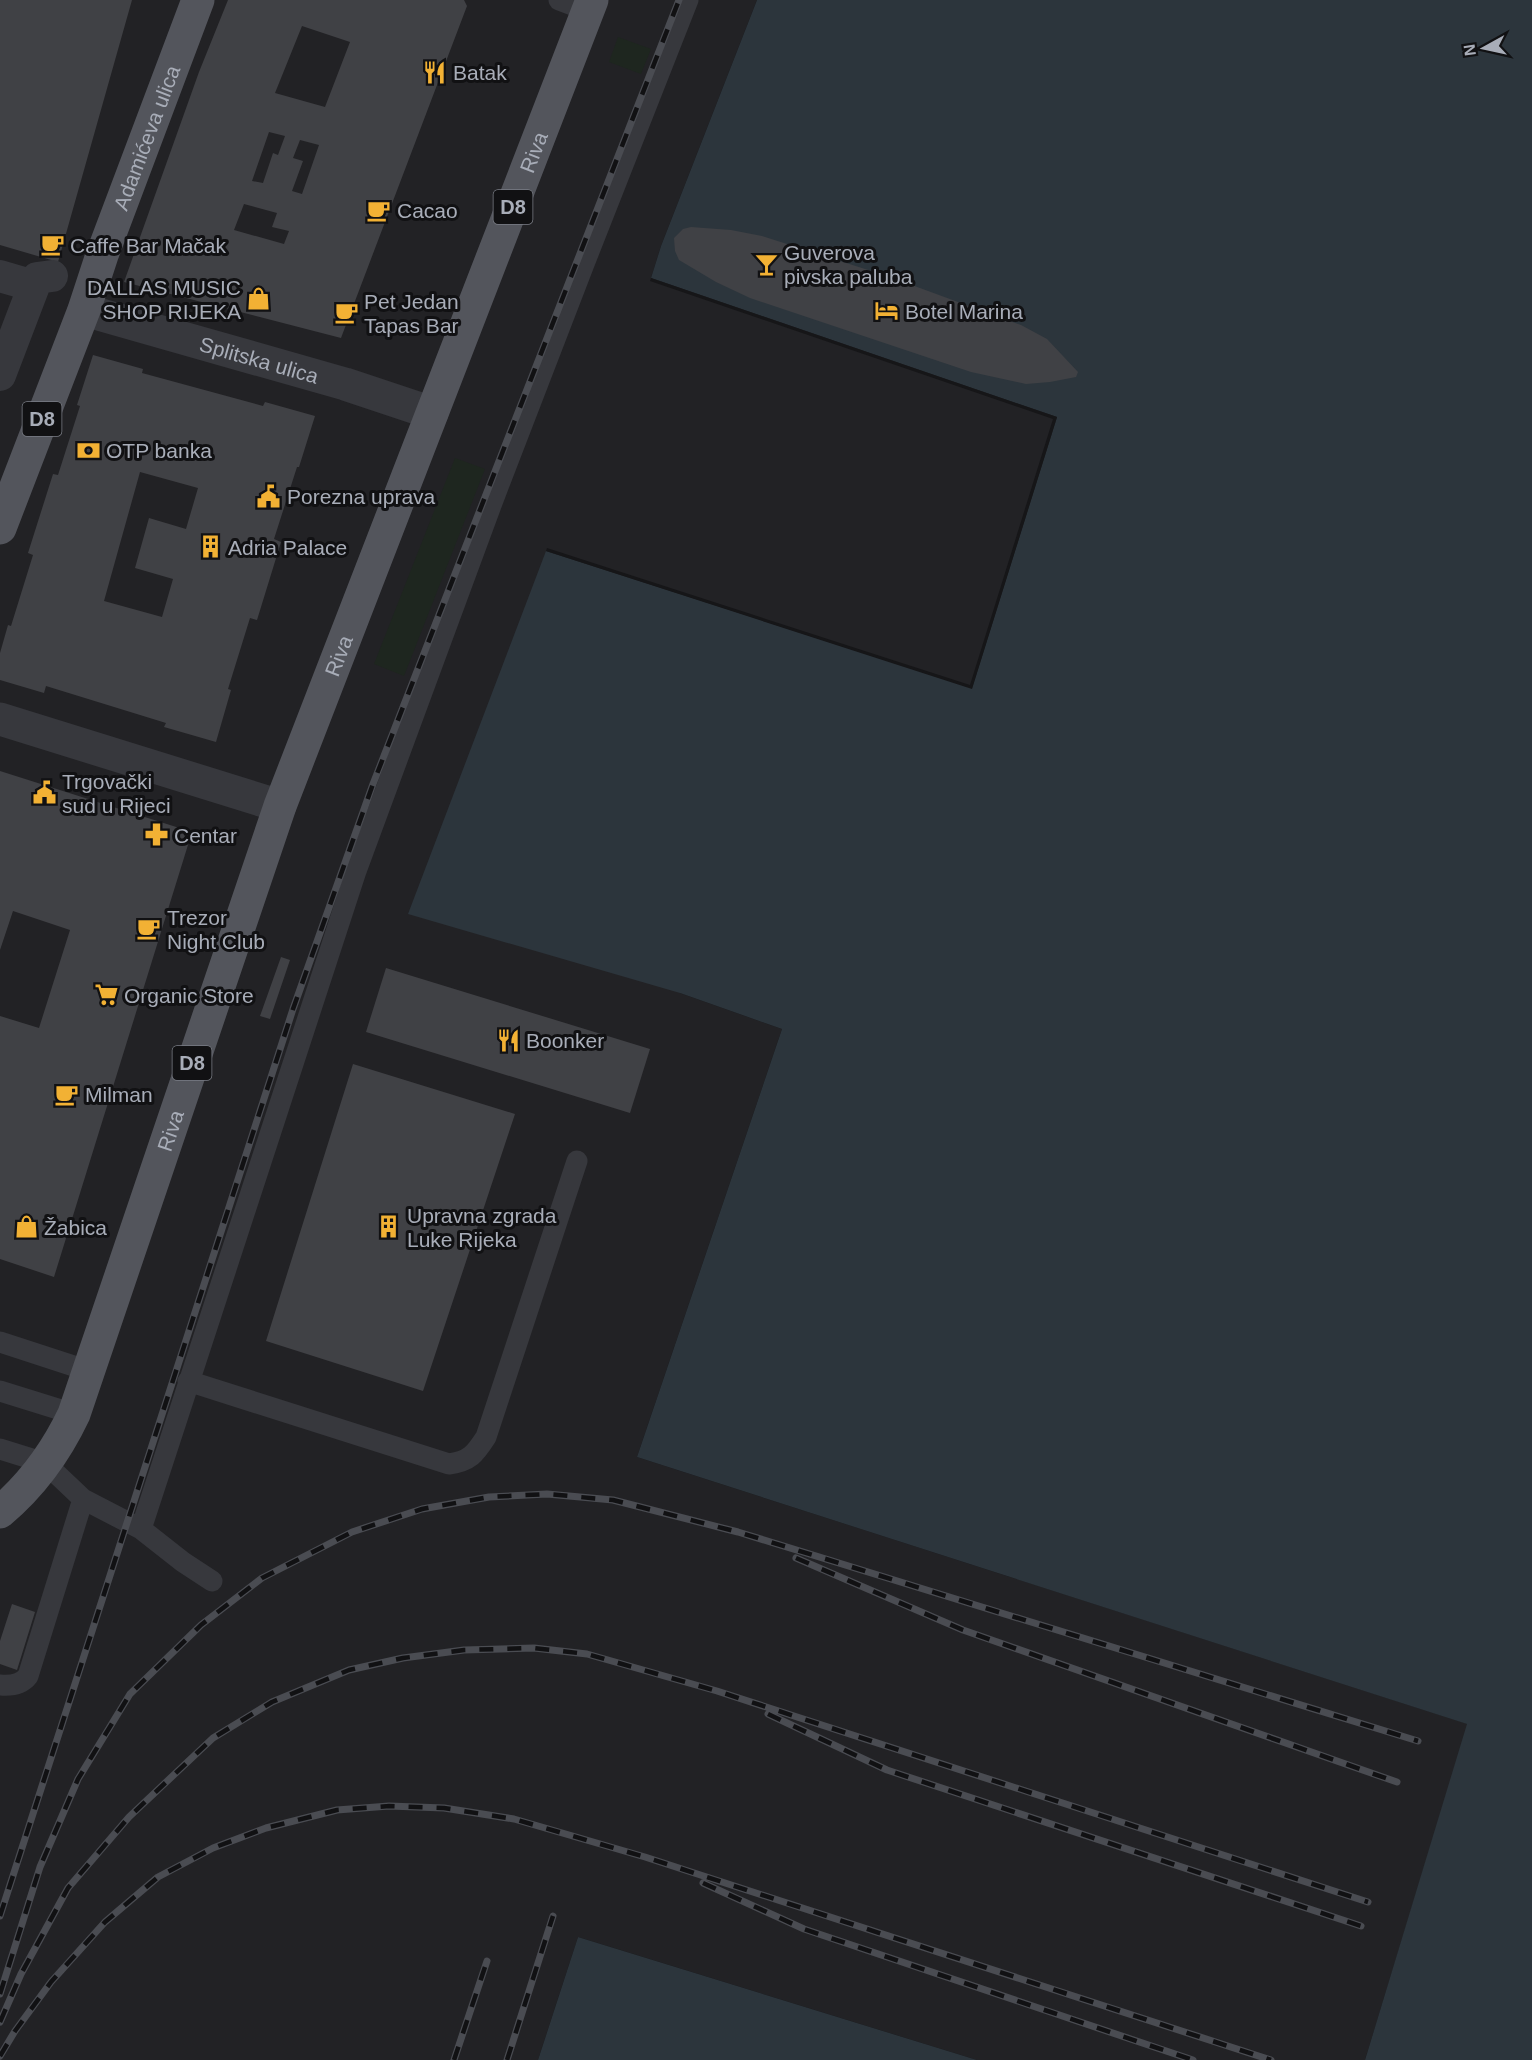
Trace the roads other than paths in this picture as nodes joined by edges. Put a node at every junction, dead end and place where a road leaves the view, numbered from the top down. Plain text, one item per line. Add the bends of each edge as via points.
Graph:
1 (198, 0) edge
2 (688, 0) edge
3 (580, 4) edge
4 (0, 276) edge
5 (84, 310) junction
6 (0, 375) edge
7 (432, 413) junction
8 (0, 528) edge
9 (0, 719) edge
10 (280, 806) junction
11 (578, 1161) dead end
12 (0, 1342) edge
13 (89, 1371) junction
14 (188, 1381) junction
15 (0, 1391) edge
16 (74, 1414) junction
17 (0, 1449) edge
18 (45, 1463) junction
19 (83, 1499) junction
20 (1, 1509) edge
21 (141, 1529) junction
22 (212, 1581) dead end
23 (0, 1685) edge

1 - 5 main road, Adamićeva ulica / D8
2 - 14 lane via 493,500 356,871
3 - 7 main road, Riva / D8
4 - 6 street via 43,281
5 - 7 street, Splitska ulica via 345,384
5 - 8 main road, D8
7 - 10 main road, Riva / D8
9 - 10 street
10 - 13 main road, Riva / D8
11 - 14 lane via 486,1437 474,1455 449,1464
12 - 13 lane
13 - 16 main road, D8
14 - 21 lane
15 - 16 lane
16 - 18 main road, D8
17 - 18 lane
18 - 19 lane
18 - 20 main road, D8 via 21,1494
19 - 21 lane
19 - 23 lane via 28,1676 17,1684
21 - 22 lane

